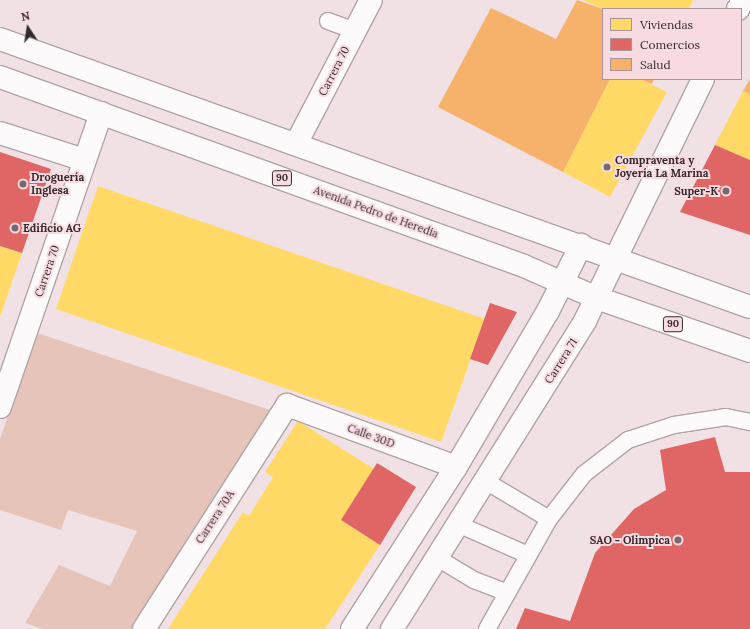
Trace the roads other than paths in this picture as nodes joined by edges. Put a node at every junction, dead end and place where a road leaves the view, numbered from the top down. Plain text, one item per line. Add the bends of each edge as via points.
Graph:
1 (372, 0) edge
2 (328, 22) dead end
3 (355, 31) junction
4 (0, 39) edge
5 (0, 77) edge
6 (703, 80) edge
7 (101, 113) junction
8 (0, 133) edge
9 (297, 142) junction
10 (84, 160) junction
11 (581, 245) junction
12 (614, 259) junction
13 (563, 282) junction
14 (597, 298) junction
15 (750, 307) edge
16 (750, 351) edge
17 (287, 406) joint
18 (0, 407) edge
19 (750, 422) edge
20 (456, 467) junction
21 (487, 482) junction
22 (549, 519) junction
23 (460, 525) junction
24 (528, 554) junction
25 (439, 559) junction
26 (506, 592) junction
27 (144, 629) edge
28 (352, 629) edge
29 (392, 629) edge
30 (487, 629) edge

1 - 3 main road, Carrera 70
2 - 3 lane
3 - 9 main road, Carrera 70
4 - 9 main road
5 - 7 main road, Avenida Pedro de Heredia / 90
6 - 12 main road, Carrera 71
7 - 10 main road, Carrera 70
7 - 13 main road, Avenida Pedro de Heredia / 90
8 - 10 main road
9 - 11 main road
10 - 18 main road, Carrera 70
11 - 12 main road
11 - 13 main road
12 - 14 main road, Carrera 71
12 - 15 main road
13 - 14 main road, Avenida Pedro de Heredia / 90
13 - 20 main road
14 - 16 main road, Avenida Pedro de Heredia / 90
14 - 21 main road, Carrera 71
17 - 20 main road, Calle 30D
17 - 27 main road, Carrera 70A
19 - 22 lane via 726,417 674,425 628,440 584,474
20 - 28 main road
21 - 22 lane
21 - 23 main road, Carrera 71
22 - 24 lane
23 - 24 lane
23 - 25 main road, Carrera 71
24 - 26 lane
25 - 26 lane via 474,580
25 - 29 main road, Carrera 71
26 - 30 lane

